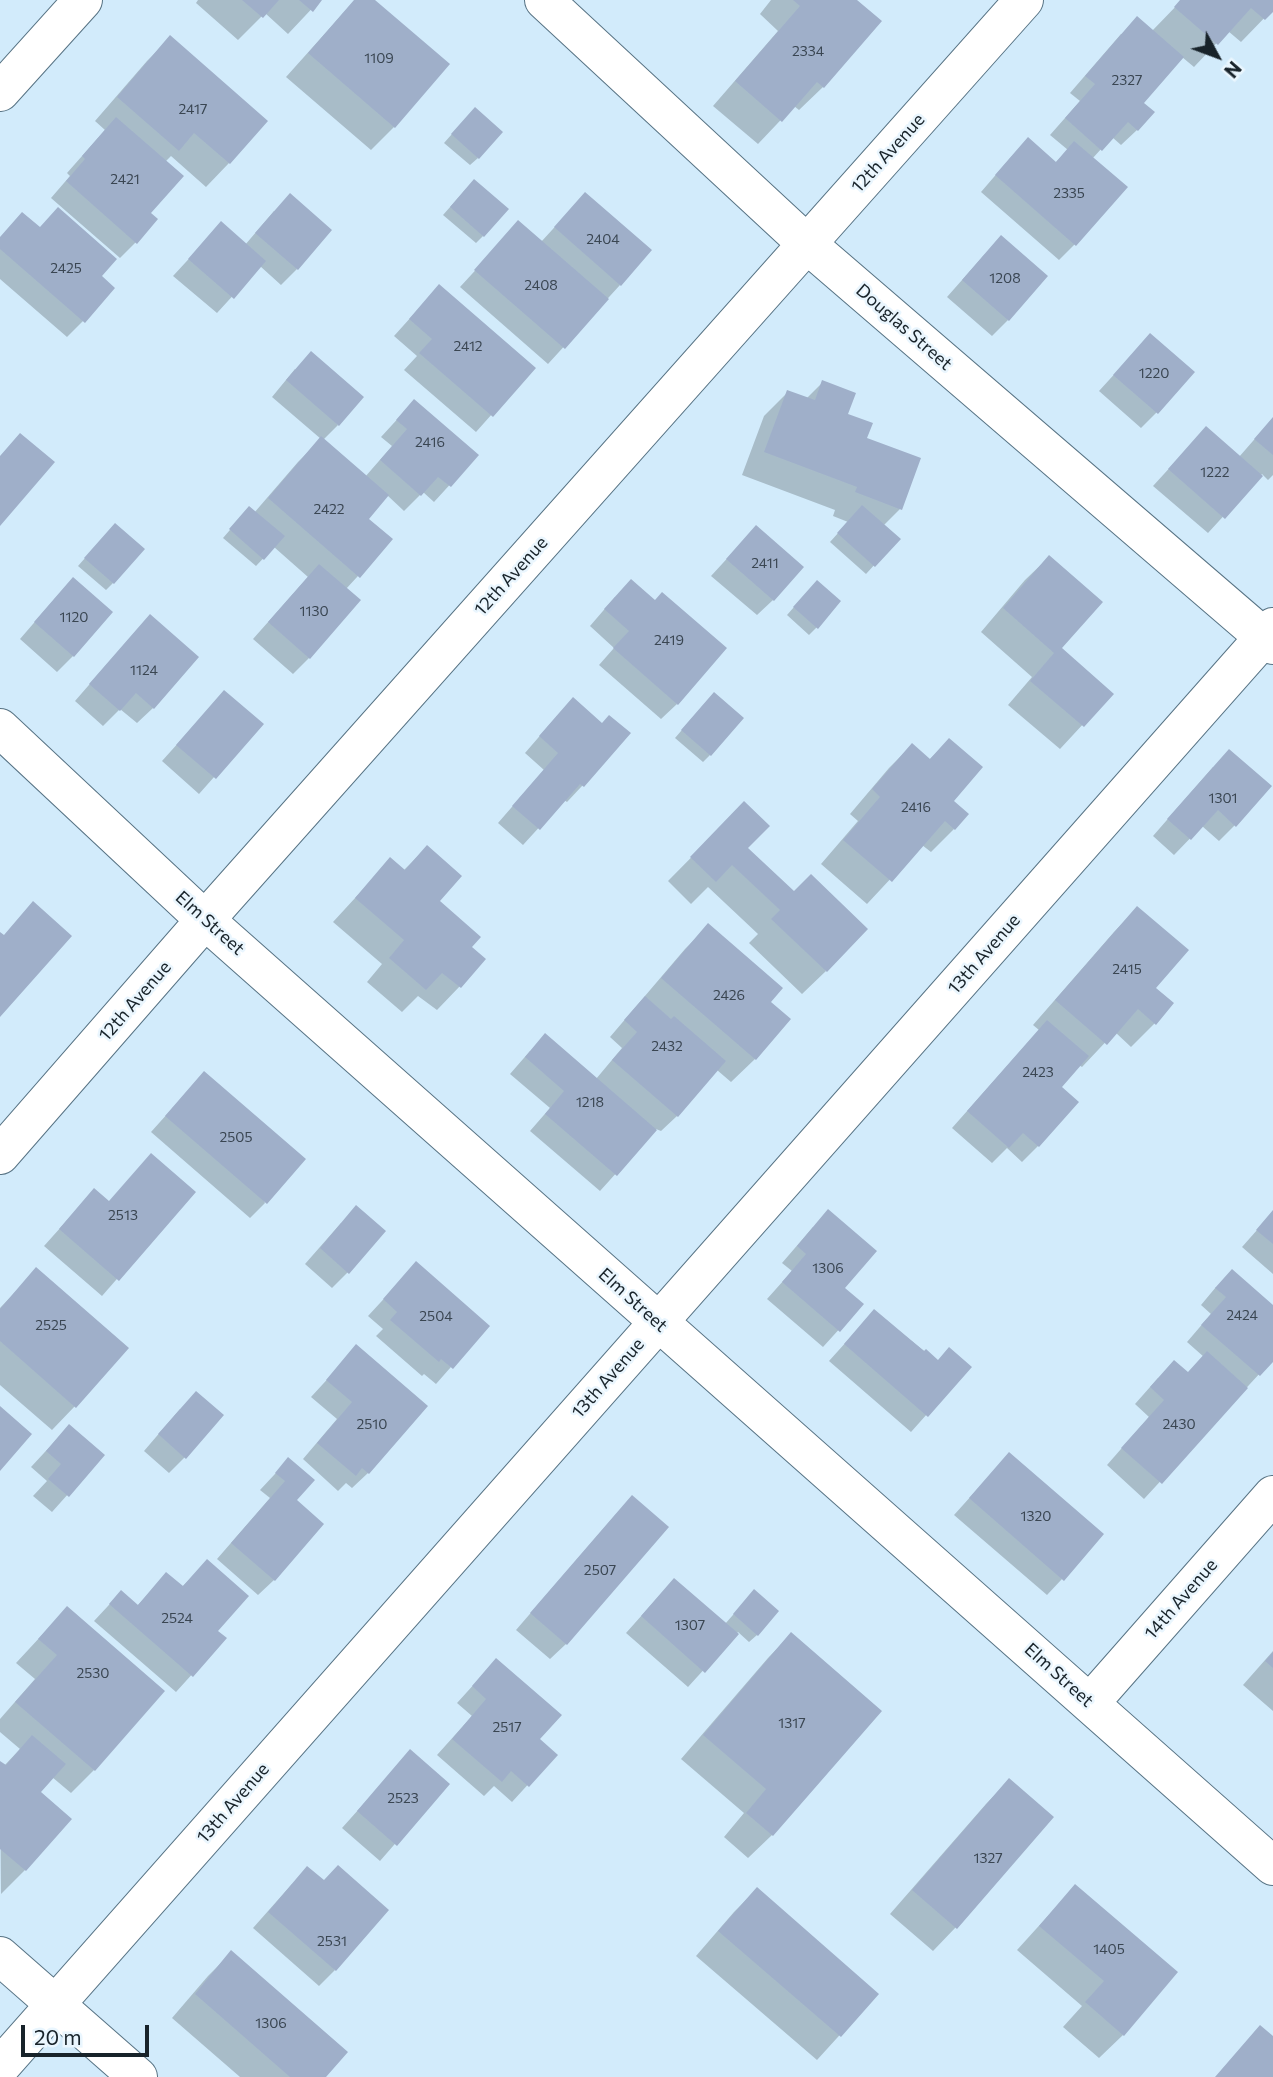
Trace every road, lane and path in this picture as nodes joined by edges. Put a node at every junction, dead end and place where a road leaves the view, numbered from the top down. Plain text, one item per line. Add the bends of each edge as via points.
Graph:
1 (83, 0) edge
2 (544, 0) edge
3 (1024, 0) edge
4 (0, 92) edge
5 (807, 244) junction
6 (1270, 636) edge
7 (0, 728) edge
8 (205, 920) junction
9 (0, 1155) edge
10 (658, 1322) junction
11 (1273, 1495) edge
12 (1090, 1703) junction
13 (1273, 1866) edge
14 (0, 1956) edge
15 (55, 2004) junction
16 (0, 2067) edge
17 (138, 2077) edge

1 - 4 street
2 - 5 street, Douglas Street
3 - 5 street, 12th Avenue
5 - 6 street, Douglas Street
5 - 8 street, 12th Avenue
6 - 10 street, 13th Avenue
7 - 8 street, Elm Street
8 - 9 street, 12th Avenue
8 - 10 street, Elm Street
10 - 12 street, Elm Street
10 - 15 street, 13th Avenue
11 - 12 street, 14th Avenue
12 - 13 street, Elm Street
14 - 15 street
15 - 16 street, 13th Avenue
15 - 17 street

